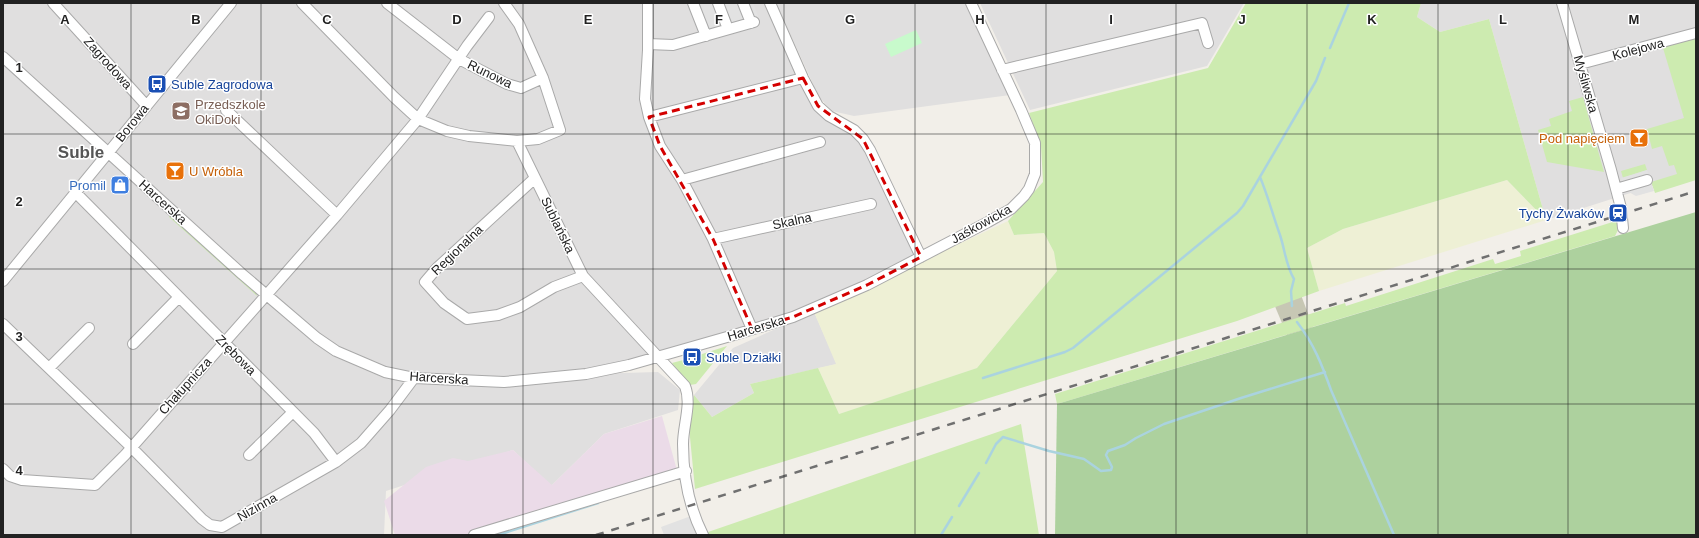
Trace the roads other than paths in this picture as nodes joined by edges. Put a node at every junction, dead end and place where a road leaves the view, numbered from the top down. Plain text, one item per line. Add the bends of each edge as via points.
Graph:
1 (53, 3) edge
2 (231, 3) edge
3 (302, 3) edge
4 (387, 3) edge
5 (504, 3) edge
6 (648, 3) edge
7 (693, 3) edge
8 (718, 3) edge
9 (743, 3) edge
10 (770, 3) edge
11 (971, 3) edge
12 (1562, 3) edge
13 (489, 17) dead end
14 (728, 29) junction
15 (1696, 33) edge
16 (706, 36) junction
17 (1208, 43) dead end
18 (648, 47) junction
19 (3, 57) edge
20 (459, 59) junction
21 (1580, 64) junction
22 (1002, 70) junction
23 (543, 78) junction
24 (803, 78) junction
25 (146, 105) junction
26 (226, 110) dead end
27 (649, 117) junction
28 (418, 119) junction
29 (517, 141) junction
30 (820, 142) dead end
31 (108, 152) junction
32 (535, 178) junction
33 (682, 180) junction
34 (1647, 180) dead end
35 (1616, 189) junction
36 (76, 193) junction
37 (871, 204) dead end
38 (337, 215) junction
39 (1623, 228) dead end
40 (713, 239) junction
41 (921, 257) junction
42 (583, 276) junction
43 (3, 281) edge
44 (267, 295) junction
45 (179, 297) junction
46 (3, 324) edge
47 (88, 328) dead end
48 (752, 329) junction
49 (223, 343) junction
50 (133, 344) dead end
51 (657, 356) junction
52 (49, 368) junction
53 (414, 378) junction
54 (293, 412) junction
55 (131, 447) junction
56 (249, 455) dead end
57 (336, 462) junction
58 (3, 469) edge
59 (686, 471) junction
60 (474, 535) edge
61 (703, 535) edge

1 - 25 street, Zagrodowa
2 - 25 street, Borowa
3 - 28 street
4 - 20 street, Runowa
5 - 23 street via 519,24
6 - 18 street
7 - 16 street
8 - 14 street
9 - 14 street via 753,22
10 - 24 street
11 - 22 street, Jaśkowicka
12 - 21 street, Myśliwska
13 - 20 street, Runowa
14 - 16 street
15 - 21 street, Kolejowa
16 - 18 street via 673,45
17 - 22 street via 1202,23
18 - 27 street via 645,99
19 - 31 street, Harcerska
20 - 23 street, Runowa via 507,84 522,88
20 - 28 street, Runowa
21 - 35 street, Myśliwska
22 - 41 street, Jaśkowicka via 1035,143 1035,174 1029,189 1011,208
23 - 29 street via 560,130 538,140
24 - 27 street
24 - 41 street via 818,106 829,116 854,130 867,145
25 - 31 street, Borowa
26 - 38 street
27 - 33 street via 660,146
28 - 29 street via 447,131 469,136
28 - 38 street, Chałupnicza
29 - 32 street, Sublańska
30 - 33 street
31 - 36 street, Borowa
31 - 44 street, Harcerska
32 - 42 street, Sublańska
32 - 42 street, Regionalna via 425,282 444,303 467,319 498,315 520,307 554,287
33 - 40 street
34 - 35 street
35 - 39 street, Myśliwska
36 - 43 street, Borowa
36 - 45 street, Zrębowa
37 - 40 street, Skalna
38 - 44 street, Chałupnicza
40 - 48 street
41 - 48 street, Harcerska via 867,285 793,317
42 - 51 street, Sublańska
44 - 49 street, Chałupnicza
44 - 53 street, Harcerska via 336,351 385,372
45 - 49 street, Zrębowa
45 - 50 street
46 - 52 street, Nizinna
47 - 52 street
48 - 51 street, Harcerska
49 - 54 street, Zrębowa
49 - 55 street, Chałupnicza
51 - 53 street, Harcerska via 586,374 504,382
51 - 59 street, Sublańska via 685,386 688,394 683,445
52 - 55 street, Nizinna
53 - 57 street, Nizinna via 361,443
54 - 56 street
54 - 57 street, Zrębowa via 314,433
55 - 57 street, Nizinna via 202,519 222,527
55 - 58 street, Chałupnicza via 95,485 22,480 10,476
59 - 60 street
59 - 61 street, Sublańska via 690,500

